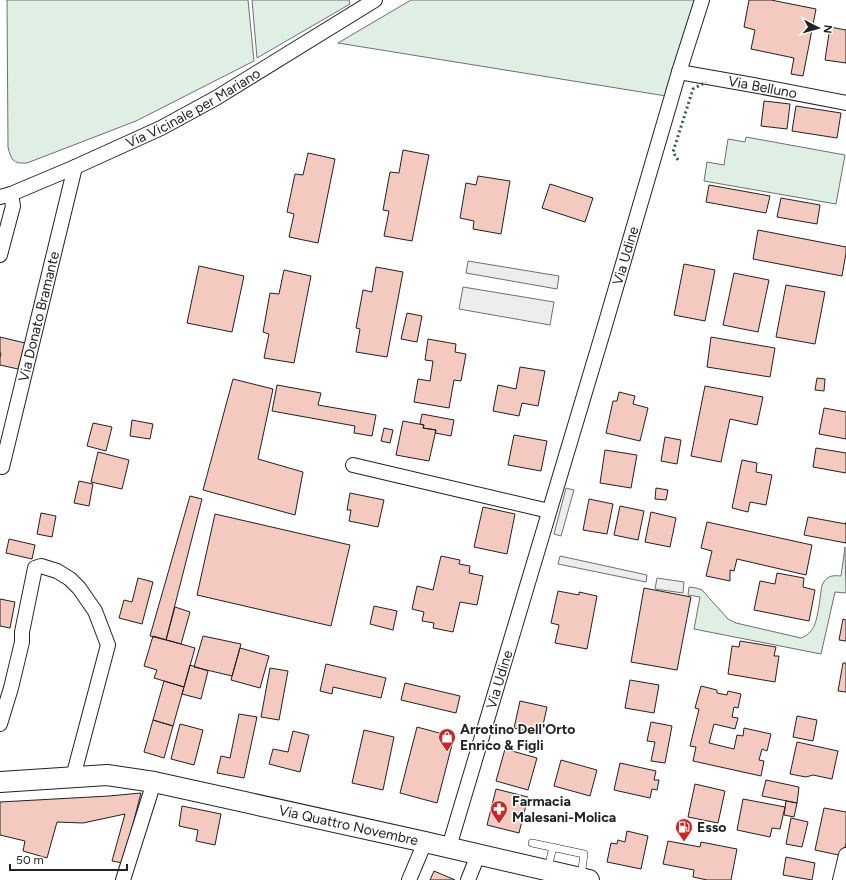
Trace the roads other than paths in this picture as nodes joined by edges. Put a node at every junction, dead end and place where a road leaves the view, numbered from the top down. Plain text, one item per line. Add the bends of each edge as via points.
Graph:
1 (376, 0) edge
2 (702, 0) edge
3 (680, 72) junction
4 (846, 103) edge
5 (75, 167) junction
6 (6, 195) edge
7 (0, 255) edge
8 (353, 465) dead end
9 (2, 467) dead end
10 (549, 511) junction
11 (0, 724) edge
12 (73, 777) junction
13 (0, 782) edge
14 (154, 782) junction
15 (425, 842) junction
16 (532, 843) dead end
17 (449, 847) junction
18 (553, 847) junction
19 (478, 855) junction
20 (846, 855) edge
21 (547, 870) junction
22 (585, 879) edge
23 (123, 880) edge
24 (409, 880) edge
25 (468, 880) edge
26 (840, 880) edge

1 - 5 street, Via Vicinale per Mariano via 216,98 161,128
2 - 3 street, Via Udine
3 - 4 street, Via Belluno
3 - 10 street, Via Udine
5 - 6 street, Via Vicinale per Mariano
5 - 9 street, Via Donato Bramante
6 - 7 street via 13,206
8 - 10 street
10 - 17 street, Via Udine
11 - 12 street via 22,642 35,568 41,566 57,571 79,588 95,611 108,645
12 - 13 main road, Via Quattro Novembre
12 - 14 main road, Via Quattro Novembre via 107,775
14 - 15 main road, Via Quattro Novembre
14 - 23 street
15 - 17 main road, Via Quattro Novembre
15 - 24 street
16 - 18 lane
17 - 19 main road, Via Quattro Novembre
18 - 21 lane
18 - 22 lane via 584,854
19 - 21 main road, Via Quattro Novembre
19 - 25 street
20 - 26 street
21 - 22 main road, Via Quattro Novembre

